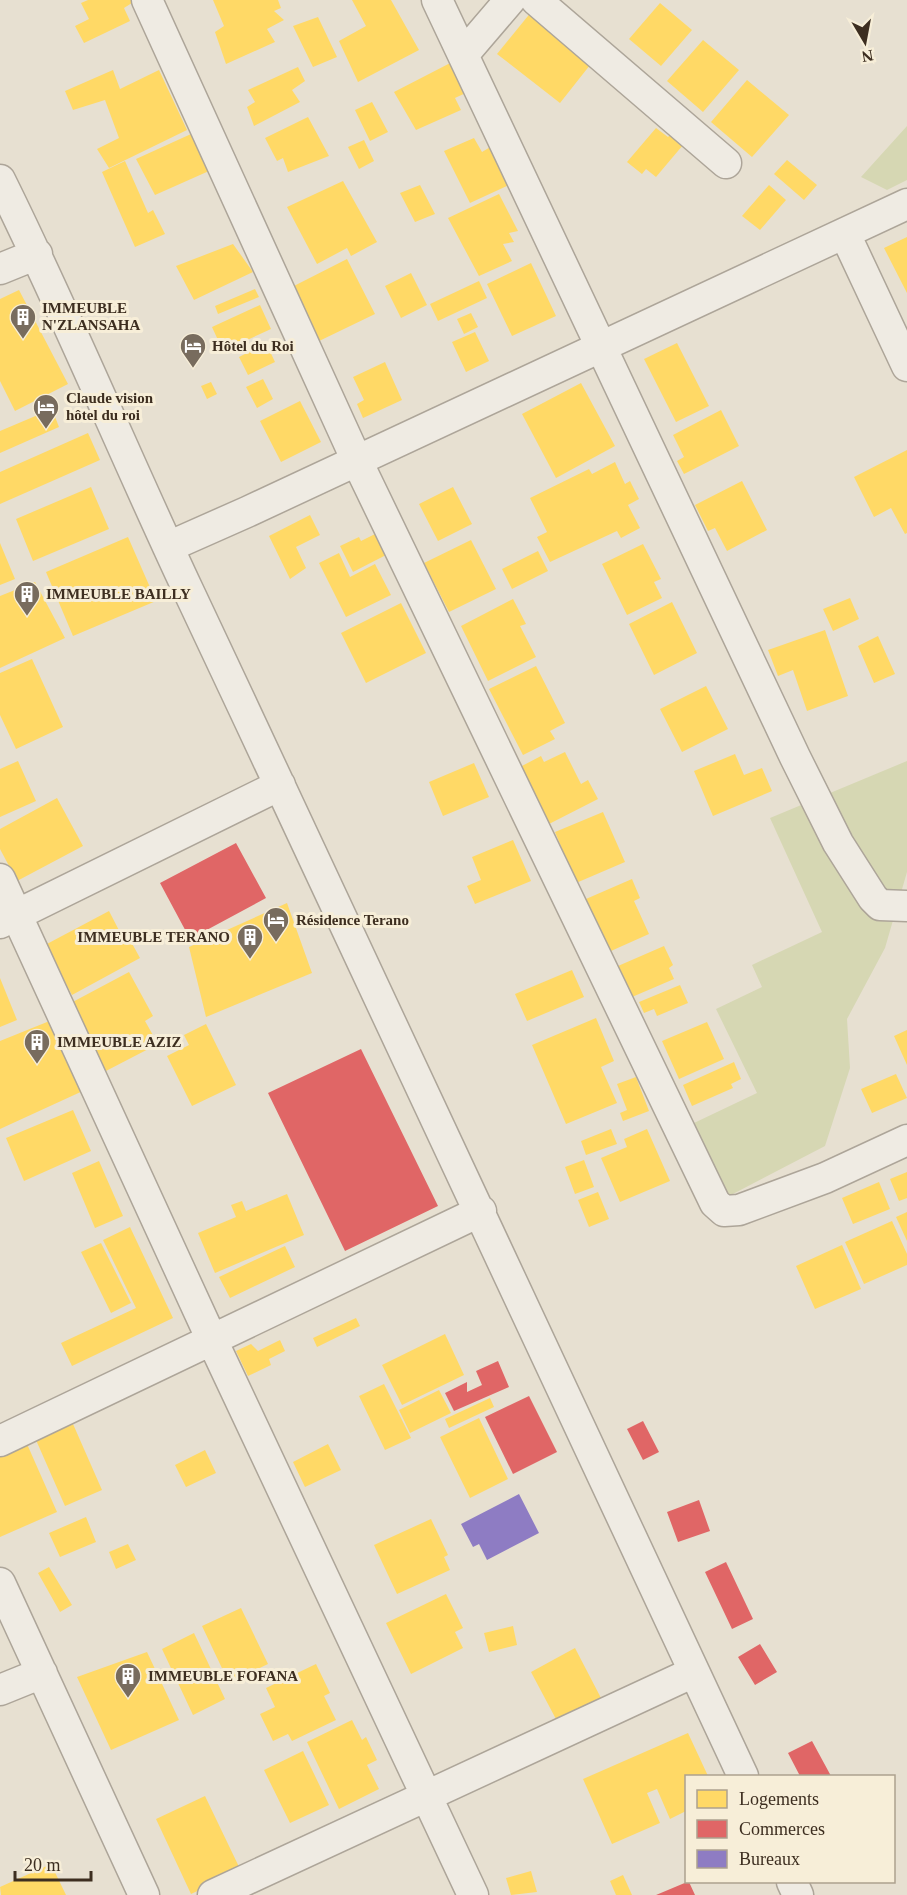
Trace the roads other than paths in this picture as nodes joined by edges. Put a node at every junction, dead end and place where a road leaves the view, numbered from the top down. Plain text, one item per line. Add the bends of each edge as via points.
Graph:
1 (148, 0) edge
2 (437, 0) edge
3 (510, 0) edge
4 (536, 0) edge
5 (463, 55) junction
6 (726, 164) dead end
7 (0, 180) edge
8 (907, 204) edge
9 (845, 234) junction
10 (37, 254) junction
11 (0, 269) edge
12 (601, 348) junction
13 (907, 366) edge
14 (357, 461) junction
15 (168, 547) junction
16 (280, 785) junction
17 (0, 879) edge
18 (907, 906) edge
19 (8, 918) edge
20 (907, 1140) edge
21 (481, 1211) junction
22 (212, 1340) junction
23 (0, 1441) edge
24 (0, 1583) edge
25 (42, 1672) junction
26 (694, 1672) junction
27 (0, 1690) edge
28 (743, 1775) edge
29 (428, 1798) junction
30 (144, 1895) edge
31 (213, 1895) edge
32 (473, 1895) edge

1 - 14 street
2 - 5 street
3 - 5 street
4 - 6 street
5 - 12 street
7 - 10 street
8 - 9 street
9 - 12 street
9 - 13 street
10 - 11 street
10 - 15 street
12 - 14 street
12 - 18 street via 838,843 880,905
14 - 15 street
14 - 20 street via 719,1208 739,1210 825,1178
15 - 16 street
16 - 19 street
16 - 21 street
17 - 19 street
19 - 22 street
21 - 22 street
21 - 26 street
22 - 23 street
22 - 29 street
24 - 25 street
25 - 27 street
25 - 30 street
26 - 28 street
26 - 29 street
29 - 31 street
29 - 32 street

